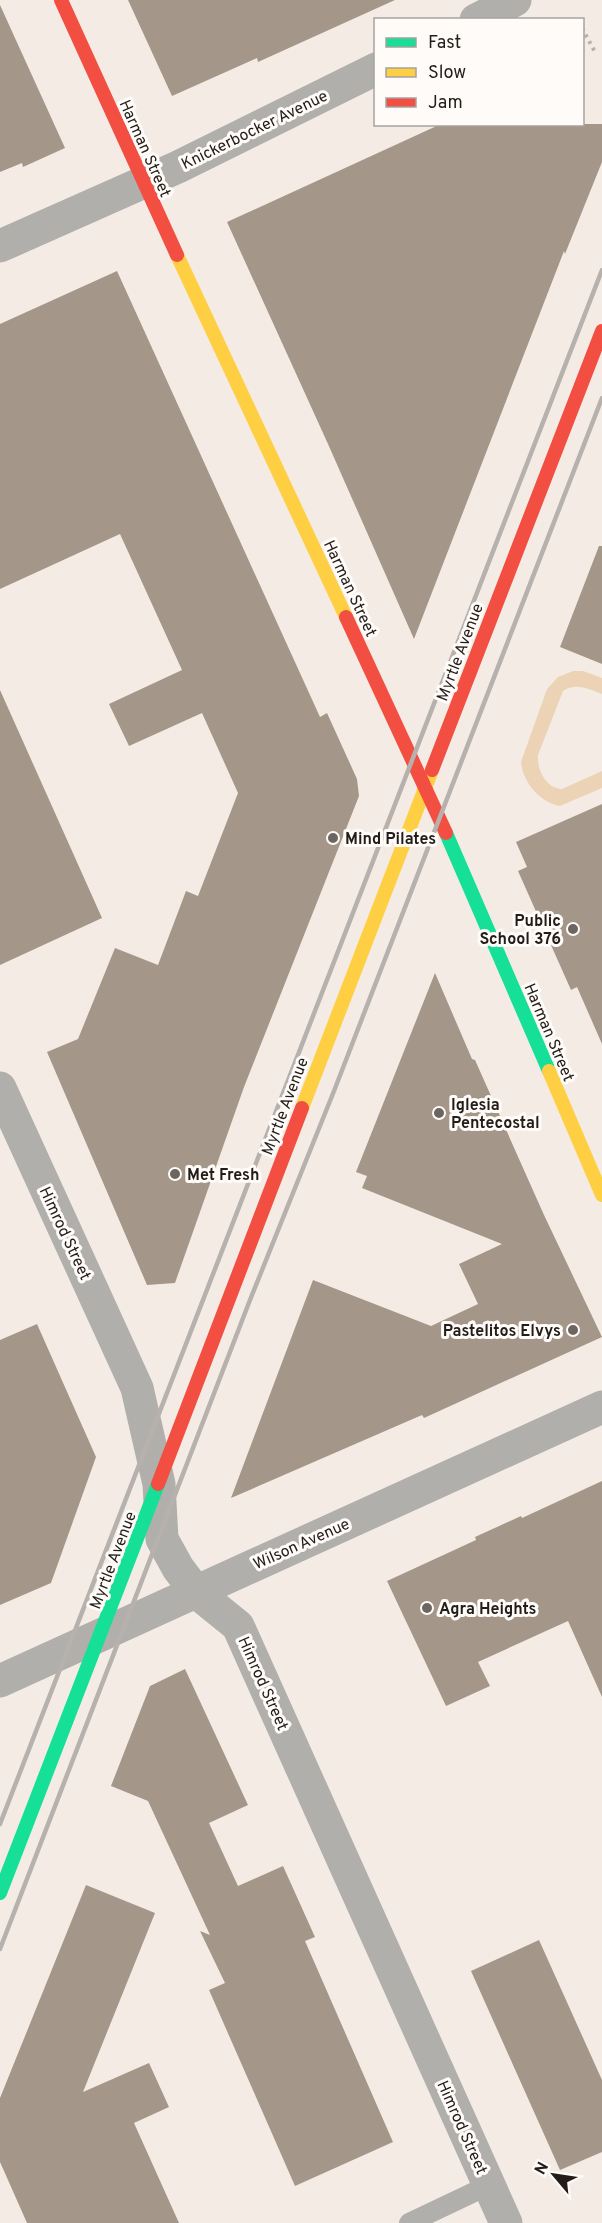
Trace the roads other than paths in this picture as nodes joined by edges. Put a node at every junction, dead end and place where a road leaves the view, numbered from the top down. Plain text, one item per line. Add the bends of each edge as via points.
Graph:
1 (61, 0) edge
2 (515, 0) edge
3 (480, 18) edge
4 (374, 69) edge
5 (143, 182) junction
6 (0, 246) edge
7 (602, 332) edge
8 (425, 785) junction
9 (0, 1088) edge
10 (602, 1195) edge
11 (602, 1407) edge
12 (159, 1484) junction
13 (196, 1592) junction
14 (99, 1636) junction
15 (0, 1681) edge
16 (0, 1893) edge
17 (489, 2185) junction
18 (409, 2223) edge
19 (506, 2223) edge

1 - 5 main road, Harman Street
2 - 3 street
4 - 5 street, Knickerbocker Avenue
5 - 6 street, Knickerbocker Avenue
5 - 8 main road, Harman Street
7 - 8 main road, Myrtle Avenue
8 - 10 main road, Harman Street
8 - 12 main road, Myrtle Avenue
9 - 12 street, Himrod Street via 137,1388
11 - 13 street, Wilson Avenue
12 - 13 street, Himrod Street via 162,1539
12 - 14 main road, Myrtle Avenue
13 - 14 street, Wilson Avenue
13 - 17 street, Himrod Street via 238,1626
14 - 15 street, Wilson Avenue
14 - 16 main road, Myrtle Avenue
17 - 18 lane
17 - 19 street, Himrod Street

